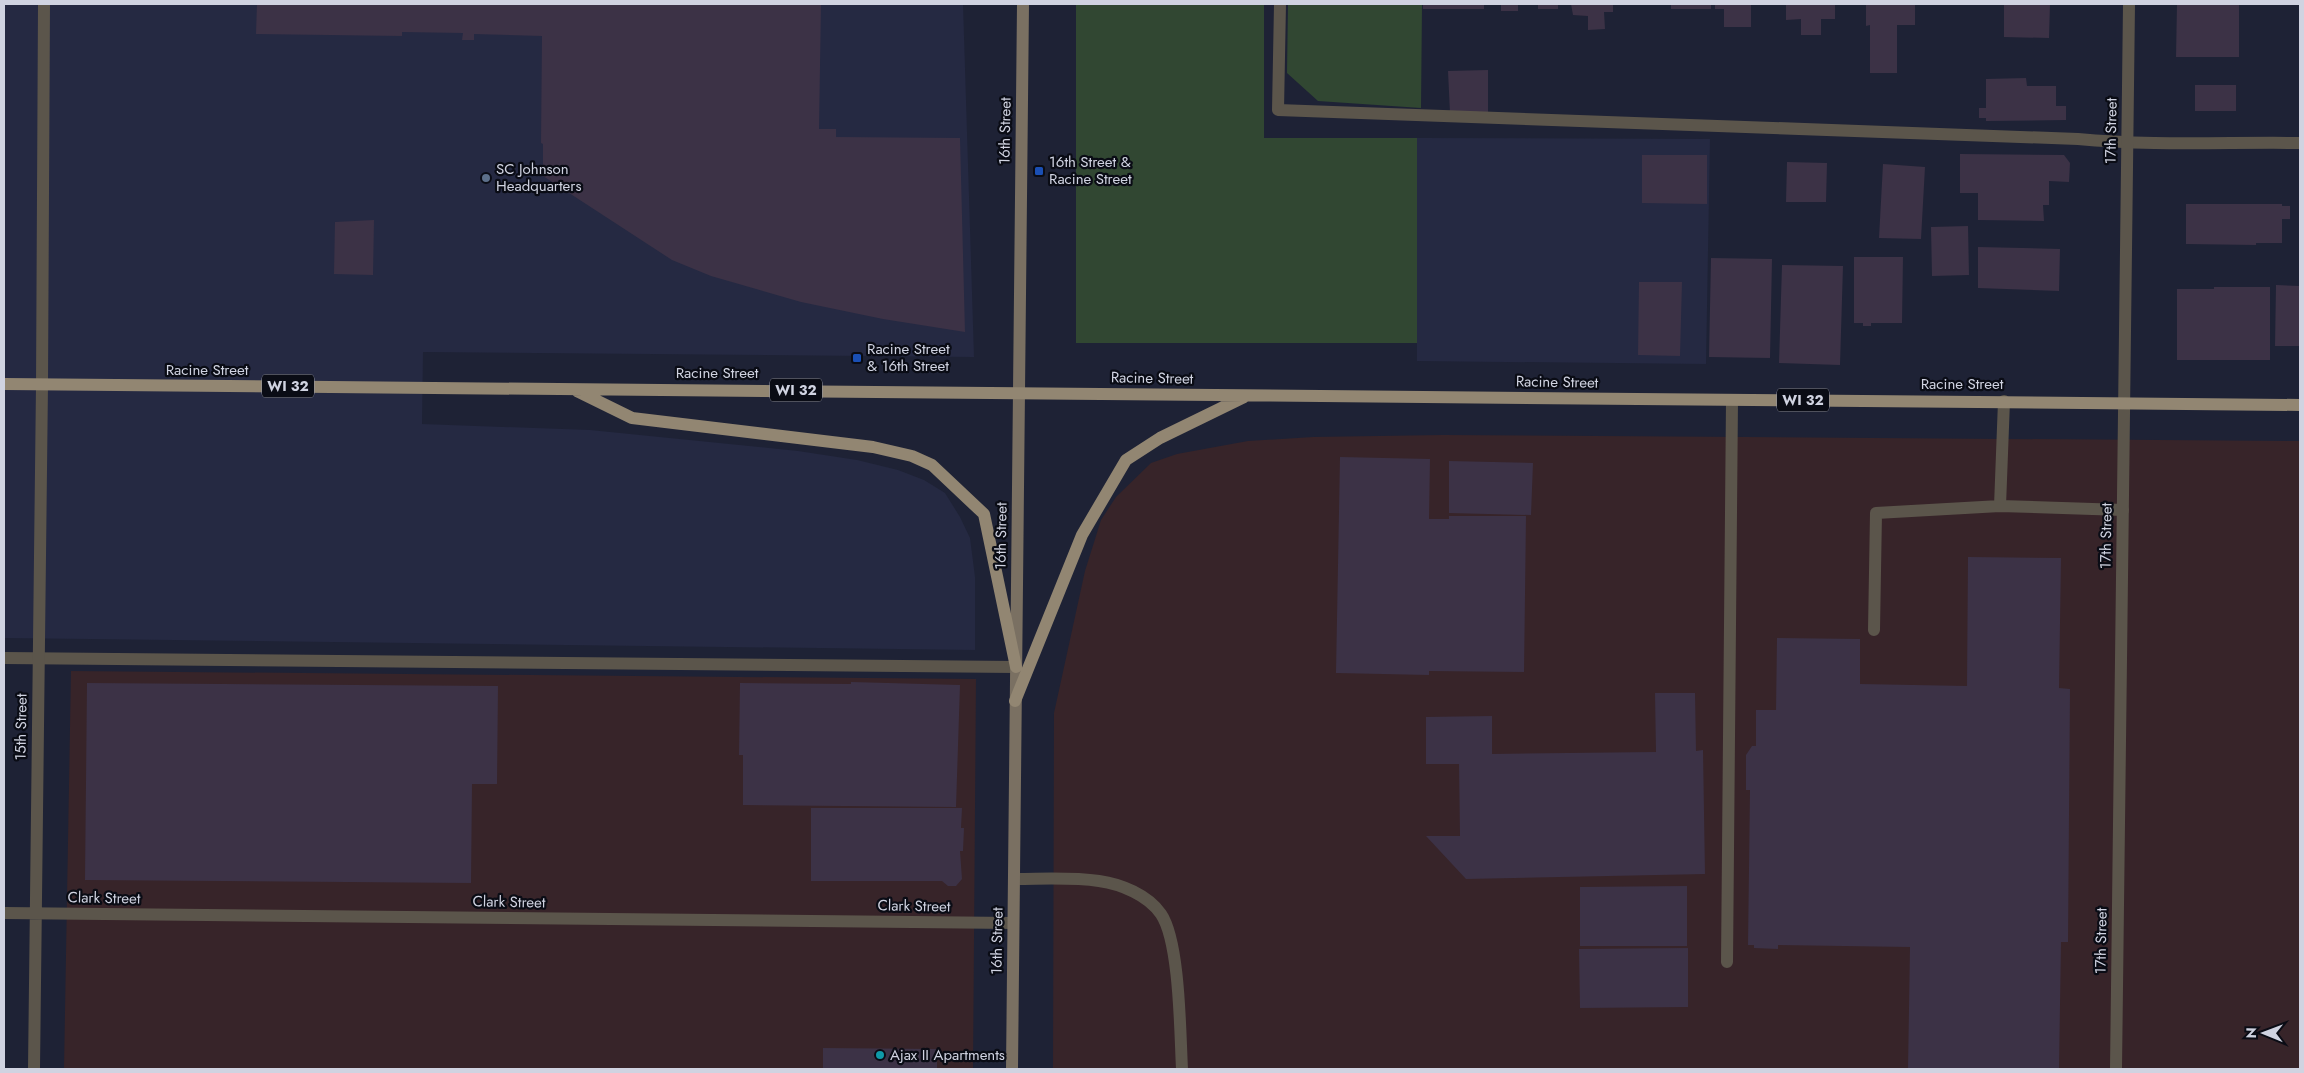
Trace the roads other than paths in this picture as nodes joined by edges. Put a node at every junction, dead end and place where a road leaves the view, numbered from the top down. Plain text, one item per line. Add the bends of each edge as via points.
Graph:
1 (44, 4) edge
2 (1023, 4) edge
3 (1280, 4) edge
4 (2129, 4) edge
5 (2300, 143) edge
6 (2127, 144) junction
7 (4, 384) edge
8 (42, 384) junction
9 (572, 388) junction
10 (1019, 392) junction
11 (1248, 395) junction
12 (1732, 400) junction
13 (2004, 401) junction
14 (2124, 403) junction
15 (2300, 405) edge
16 (2000, 506) junction
17 (2123, 510) junction
18 (1874, 630) dead end
19 (4, 658) edge
20 (38, 658) junction
21 (1016, 667) junction
22 (1015, 701) junction
23 (1014, 879) junction
24 (4, 913) edge
25 (35, 914) junction
26 (1013, 923) junction
27 (1727, 962) dead end
28 (34, 1069) edge
29 (1012, 1069) edge
30 (1182, 1069) edge
31 (2116, 1069) edge

1 - 8 street, 15th Street
2 - 10 street, 16th Street
3 - 6 street via 1278,110 2078,139
4 - 6 street, 17th Street
5 - 6 street
6 - 14 street, 17th Street
7 - 8 main road, Racine Street / WI 32
8 - 9 main road, Racine Street / WI 32
8 - 20 street, 15th Street
9 - 10 main road, Racine Street / WI 32
9 - 21 main road via 632,418 873,447 912,456 932,465 984,514
10 - 11 main road, Racine Street / WI 32
10 - 21 street, 16th Street
11 - 12 main road, Racine Street / WI 32
11 - 22 main road via 1160,438 1126,460 1082,535
12 - 13 main road, Racine Street / WI 32
12 - 27 street
13 - 14 main road, Racine Street / WI 32
13 - 16 street
14 - 15 main road, Racine Street / WI 32
14 - 17 street, 17th Street
16 - 17 street
16 - 18 street via 1876,513
17 - 31 street, 17th Street
19 - 20 street
20 - 21 street
20 - 25 street, 15th Street
21 - 22 street, 16th Street
22 - 23 street, 16th Street
23 - 26 street, 16th Street
23 - 30 street via 1098,881 1137,892 1161,913 1168,927 1177,981
24 - 25 street, Clark Street
25 - 26 street, Clark Street
25 - 28 street, 15th Street
26 - 29 street, 16th Street

